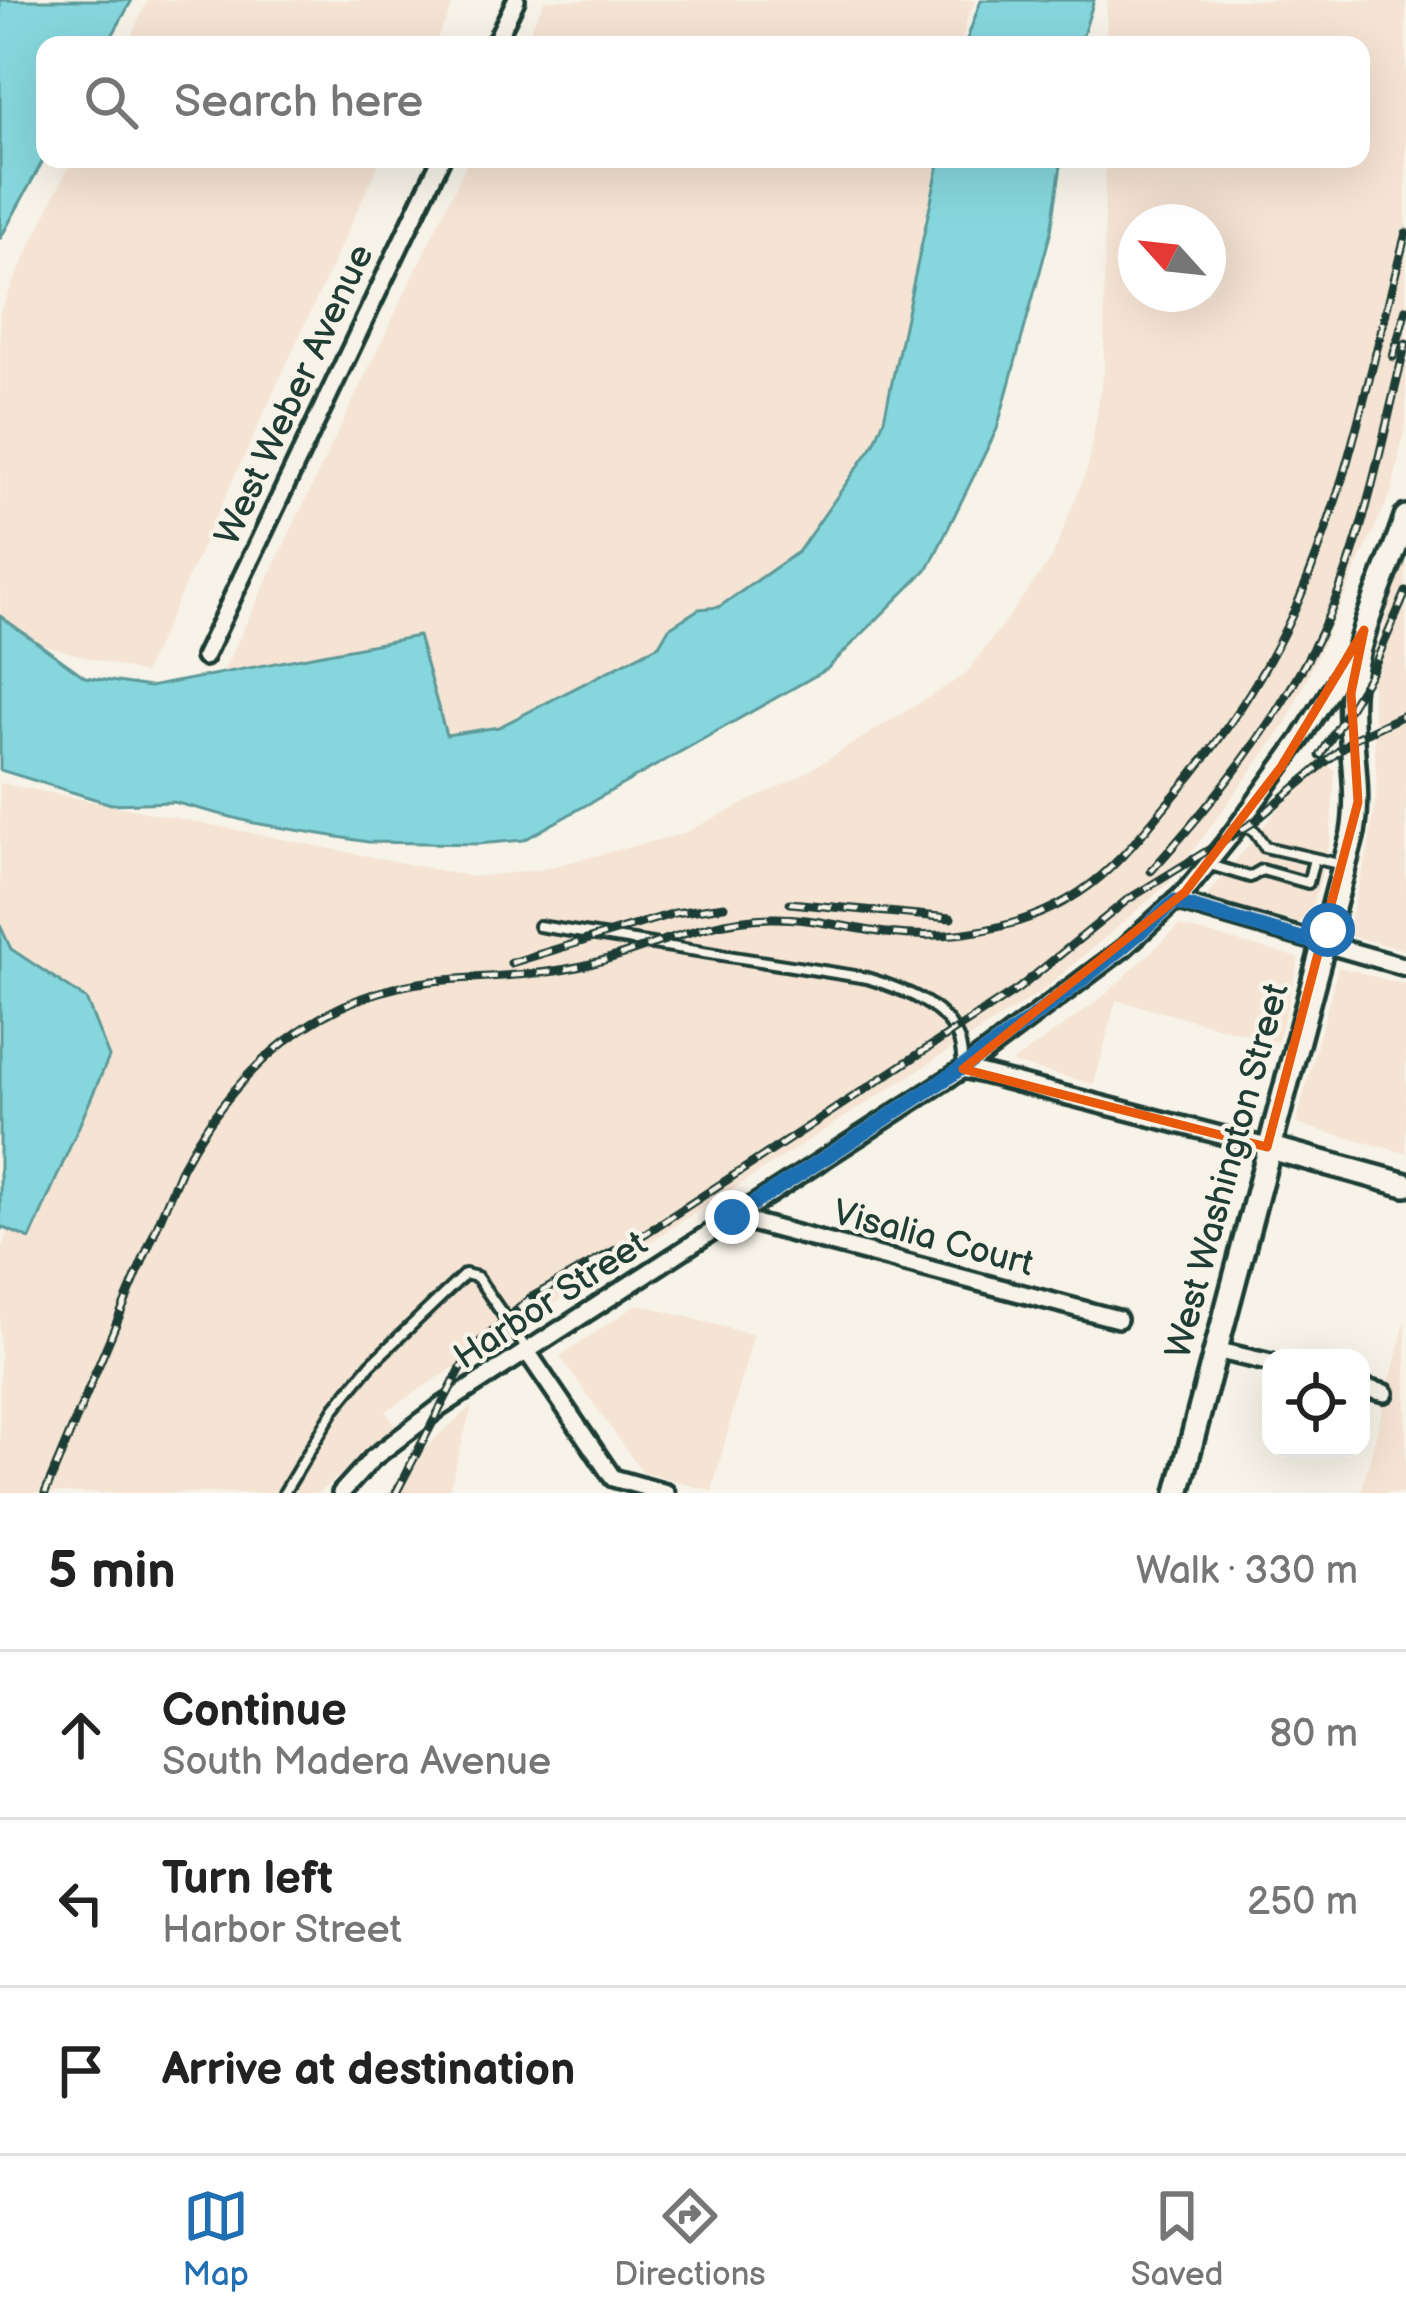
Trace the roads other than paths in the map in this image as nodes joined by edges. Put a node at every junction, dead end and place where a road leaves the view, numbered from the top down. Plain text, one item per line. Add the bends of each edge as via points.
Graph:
1 (516, 0) edge
2 (498, 36) edge
3 (437, 168) edge
4 (1406, 517) edge
5 (1364, 630) junction
6 (204, 657) dead end
7 (1240, 822) junction
8 (1315, 859) junction
9 (1208, 864) junction
10 (1344, 865) junction
11 (1174, 902) junction
12 (539, 926) dead end
13 (1323, 945) junction
14 (1406, 967) edge
15 (964, 1070) junction
16 (1268, 1148) junction
17 (1406, 1185) edge
18 (732, 1217) junction
19 (1118, 1319) dead end
20 (1215, 1350) junction
21 (529, 1353) junction
22 (1262, 1361) edge
23 (1370, 1390) edge
24 (1385, 1394) dead end
25 (622, 1487) edge
26 (284, 1493) edge
27 (341, 1493) edge
28 (665, 1493) edge
29 (1178, 1493) edge

1 - 2 street
3 - 6 street, West Weber Avenue
4 - 5 street, West Washington Street
5 - 7 street, Harbor Street via 1312,722
5 - 10 street, West Washington Street via 1352,693 1358,802
7 - 8 lane via 1265,847
7 - 9 street, Harbor Street
8 - 9 lane via 1308,883
8 - 10 lane
9 - 11 street, Harbor Street
10 - 13 street, West Washington Street
11 - 13 street
11 - 15 street, Harbor Street
12 - 15 lane via 907,991 958,1036
13 - 14 street
13 - 16 street, West Washington Street
15 - 16 street
15 - 18 street, Harbor Street
16 - 17 street
16 - 20 street, West Washington Street
18 - 19 street, Visalia Court
18 - 21 street, Harbor Street
20 - 22 street
20 - 29 street, West Washington Street
21 - 25 street
21 - 26 lane via 477,1277 465,1274 371,1364
21 - 27 street, Harbor Street via 398,1437
23 - 24 street
25 - 28 street

